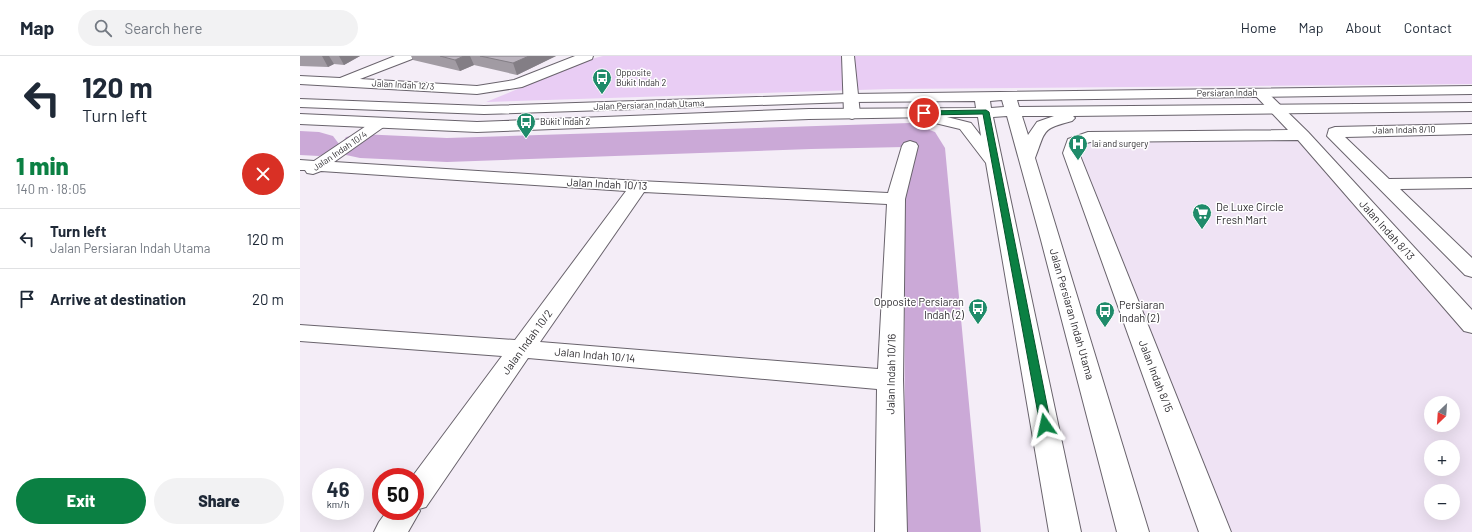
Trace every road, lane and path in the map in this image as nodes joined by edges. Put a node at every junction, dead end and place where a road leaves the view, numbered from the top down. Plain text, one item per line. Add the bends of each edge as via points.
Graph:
1 (406, 56) edge
2 (587, 56) edge
3 (848, 56) edge
4 (300, 80) edge
5 (340, 82) junction
6 (1472, 90) edge
7 (1260, 93) junction
8 (982, 96) junction
9 (1008, 96) junction
10 (851, 98) junction
11 (300, 103) edge
12 (300, 107) edge
13 (1472, 107) edge
14 (1277, 109) junction
15 (484, 110) junction
16 (1117, 111) junction
17 (986, 112) junction
18 (1013, 112) junction
19 (879, 113) junction
20 (852, 114) junction
21 (300, 119) edge
22 (380, 124) junction
23 (1472, 129) edge
24 (1302, 135) junction
25 (910, 146) dead end
26 (1027, 158) junction
27 (994, 162) junction
28 (300, 165) edge
29 (318, 166) junction
30 (300, 178) edge
31 (1472, 183) edge
32 (1384, 184) junction
33 (639, 186) junction
34 (896, 199) junction
35 (1464, 255) edge
36 (1472, 270) edge
37 (1472, 325) edge
38 (300, 333) edge
39 (522, 348) junction
40 (890, 380) junction
41 (424, 484) edge
42 (399, 520) edge
43 (390, 532) edge
44 (891, 532) edge
45 (1066, 532) edge
46 (1133, 532) edge
47 (1215, 532) edge

1 - 5 main road
2 - 5 main road, Jalan Indah 12/3 via 535,78 477,90
3 - 10 main road
4 - 5 main road, Jalan Indah 12/3
6 - 7 main road, Persiaran Indah
7 - 9 main road, Persiaran Indah
7 - 14 main road, Jalan Indah 8/13
8 - 9 main road, Persiaran Indah
8 - 10 main road, Jalan Persiaran Indah Utama
8 - 17 main road
9 - 18 main road, Jalan Persiaran Indah Utama
10 - 15 main road, Jalan Persiaran Indah Utama
10 - 20 main road
11 - 15 main road, Jalan Persiaran Indah Utama
12 - 22 main road via 328,110
13 - 14 main road, Persiaran Indah
14 - 16 main road, Persiaran Indah
14 - 24 main road, Jalan Indah 8/13
15 - 22 main road via 434,114
16 - 18 main road, Persiaran Indah
16 - 26 main road via 1052,120 1043,124 1038,129
17 - 18 main road, Persiaran Indah
17 - 19 main road, Jalan Persiaran Indah Utama
17 - 27 main road
18 - 26 main road, Jalan Persiaran Indah Utama
19 - 20 main road, Jalan Persiaran Indah Utama
19 - 27 main road via 938,119 965,126
20 - 22 main road, Jalan Persiaran Indah Utama via 476,127
21 - 22 main road, Jalan Persiaran Indah Utama
22 - 29 main road, Jalan Indah 10/4
23 - 32 main road, Jalan Indah 8/10 via 1335,132 1335,136
24 - 37 main road, Jalan Indah 8/13
24 - 47 main road, Jalan Indah 8/15 via 1088,137 1074,142 1071,153
25 - 34 main road, Jalan Indah 10/16
26 - 46 main road, Jalan Persiaran Indah Utama
27 - 45 main road
28 - 29 main road, Jalan Indah 10/13
29 - 30 main road, Jalan Indah 10/4
29 - 33 main road, Jalan Indah 10/13
31 - 32 main road
32 - 35 main road
33 - 34 main road, Jalan Indah 10/13
33 - 39 main road, Jalan Indah 10/2
34 - 40 main road, Jalan Indah 10/16
35 - 36 main road
38 - 39 main road, Jalan Indah 10/14
39 - 40 main road, Jalan Indah 10/14
39 - 41 main road, Jalan Indah 10/2
40 - 44 main road, Jalan Indah 10/16
42 - 43 main road

